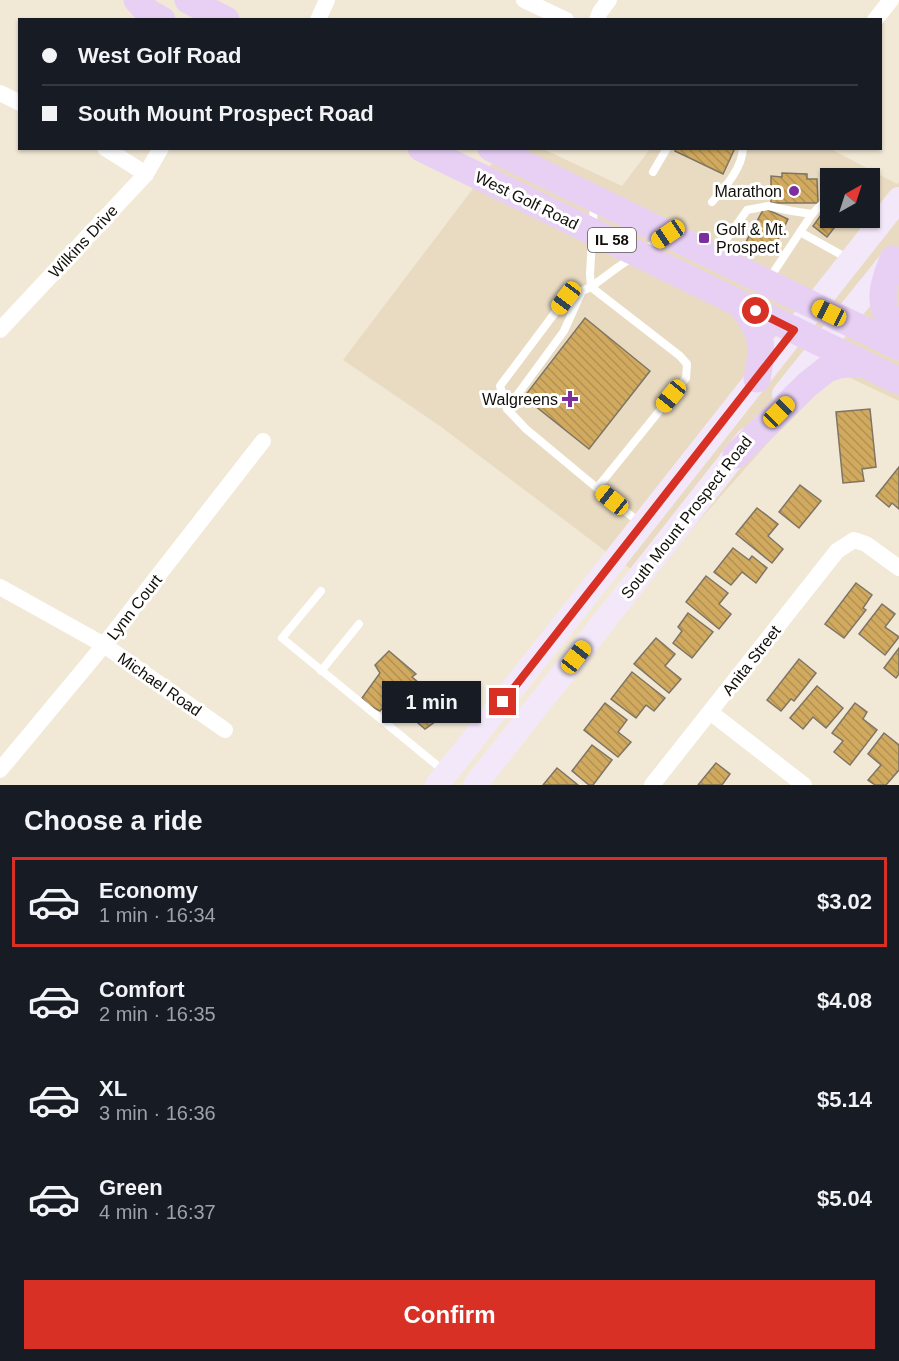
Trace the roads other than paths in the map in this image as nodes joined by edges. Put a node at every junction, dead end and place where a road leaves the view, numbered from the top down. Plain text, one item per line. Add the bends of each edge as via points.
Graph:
1 (137, 0) edge
2 (188, 0) edge
3 (327, 0) edge
4 (525, 0) edge
5 (609, 0) edge
6 (891, 0) edge
7 (158, 18) edge
8 (222, 18) edge
9 (319, 18) edge
10 (562, 18) edge
11 (598, 18) edge
12 (877, 18) edge
13 (0, 93) edge
14 (18, 102) edge
15 (108, 150) edge
16 (160, 150) edge
17 (426, 150) edge
18 (495, 150) edge
19 (666, 150) edge
20 (743, 150) edge
21 (653, 172) dead end
22 (146, 174) junction
23 (594, 199) junction
24 (712, 202) dead end
25 (820, 206) edge
26 (887, 210) edge
27 (812, 214) junction
28 (593, 231) junction
29 (800, 232) junction
30 (668, 234) junction
31 (639, 253) junction
32 (896, 255) edge
33 (714, 257) junction
34 (851, 260) junction
35 (766, 282) junction
36 (587, 289) junction
37 (739, 303) junction
38 (814, 306) junction
39 (844, 320) junction
40 (899, 329) edge
41 (0, 330) edge
42 (794, 330) junction
43 (825, 345) junction
44 (899, 347) edge
45 (862, 363) junction
46 (757, 379) junction
47 (899, 381) edge
48 (507, 409) junction
49 (263, 441) dead end
50 (736, 455) junction
51 (597, 488) junction
52 (643, 525) junction
53 (899, 568) edge
54 (0, 587) edge
55 (321, 591) dead end
56 (359, 624) dead end
57 (105, 645) junction
58 (321, 671) junction
59 (710, 712) junction
60 (225, 730) dead end
61 (0, 770) edge
62 (442, 779) edge
63 (475, 785) edge
64 (652, 785) edge
65 (804, 785) edge

1 - 7 main road
2 - 8 main road
3 - 9 street
4 - 10 street
5 - 11 street
6 - 12 street
13 - 14 street
15 - 22 street
16 - 22 street, Wilkins Drive
17 - 28 main road, West Golf Road / IL 58
18 - 23 main road, West Golf Road / IL 58
19 - 21 lane
20 - 24 lane via 729,182
22 - 41 street, Wilkins Drive
23 - 28 lane
23 - 30 main road, West Golf Road / IL 58
25 - 27 lane
26 - 34 main road, South Mount Prospect Road
27 - 29 lane
27 - 33 lane via 768,206 747,210
28 - 31 main road, West Golf Road / IL 58
28 - 36 lane
29 - 34 lane
29 - 35 lane
30 - 31 lane
30 - 33 main road, West Golf Road / IL 58
31 - 36 lane
31 - 37 main road, West Golf Road / IL 58
32 - 39 main road, South Mount Prospect Road
32 - 40 main road via 884,283 883,299 890,321
33 - 35 main road, West Golf Road / IL 58
34 - 38 main road, South Mount Prospect Road
35 - 38 main road, West Golf Road / IL 58
36 - 48 lane via 564,331
36 - 48 lane via 566,298 500,386
36 - 51 lane via 687,364 686,378
37 - 42 main road, West Golf Road / IL 58
37 - 46 main road via 760,334
38 - 39 main road, IL 58
38 - 42 main road, South Mount Prospect Road
39 - 43 main road, South Mount Prospect Road
39 - 44 main road, IL 58
42 - 43 main road, IL 58
42 - 46 main road, South Mount Prospect Road
43 - 45 main road, IL 58
43 - 50 main road, South Mount Prospect Road
45 - 47 main road, IL 58
45 - 50 main road via 826,369
46 - 52 main road, South Mount Prospect Road
48 - 51 lane
49 - 57 street, Lynn Court
50 - 63 main road, South Mount Prospect Road
51 - 52 lane
52 - 62 main road, South Mount Prospect Road
53 - 59 street, Anita Street via 854,540 837,551
54 - 57 street, Michael Road
55 - 58 lane via 282,638
56 - 58 lane
57 - 60 street, Michael Road
57 - 61 street, Lynn Court
58 - 62 lane
59 - 64 street, Anita Street
59 - 65 street

